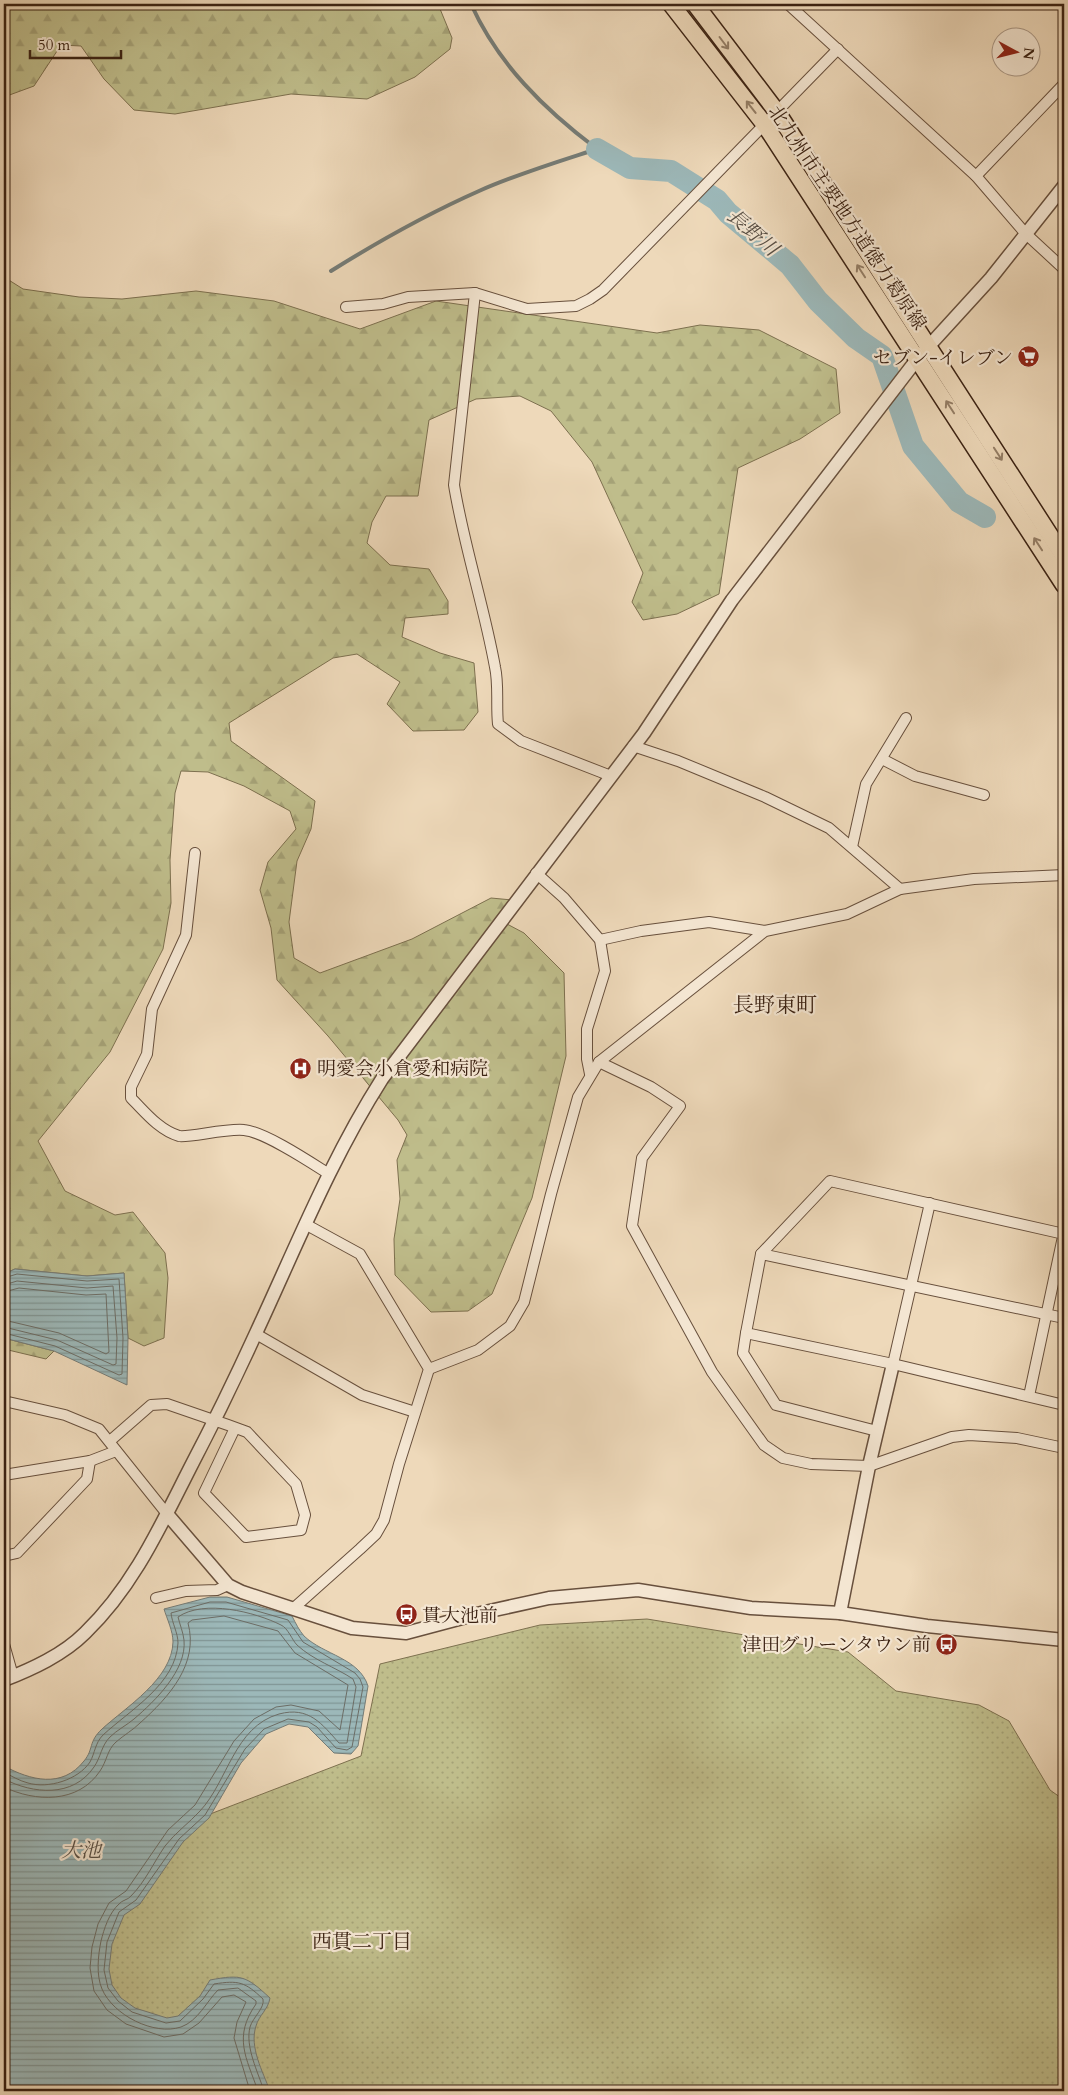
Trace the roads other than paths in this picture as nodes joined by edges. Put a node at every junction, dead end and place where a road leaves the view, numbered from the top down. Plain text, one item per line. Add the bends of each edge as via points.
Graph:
1 (671, 4) edge
2 (695, 4) edge
3 (788, 4) edge
4 (838, 50) junction
5 (1064, 84) edge
6 (777, 112) junction
7 (765, 125) junction
8 (976, 176) junction
9 (1064, 186) edge
10 (1025, 233) junction
11 (1064, 269) edge
12 (474, 293) junction
13 (346, 307) dead end
14 (924, 353) junction
15 (1064, 557) edge
16 (1064, 585) edge
17 (906, 718) dead end
18 (633, 746) junction
19 (882, 759) junction
20 (611, 776) junction
21 (984, 796) dead end
22 (852, 847) junction
23 (195, 853) dead end
24 (536, 873) junction
25 (1064, 875) edge
26 (900, 889) junction
27 (765, 931) junction
28 (600, 940) junction
29 (599, 1062) junction
30 (590, 1074) junction
31 (330, 1174) junction
32 (930, 1203) junction
33 (306, 1224) junction
34 (1064, 1233) edge
35 (761, 1254) junction
36 (910, 1286) junction
37 (1046, 1315) junction
38 (1064, 1318) edge
39 (746, 1333) junction
40 (256, 1334) junction
41 (893, 1364) junction
42 (429, 1368) junction
43 (1029, 1396) junction
44 (4, 1400) edge
45 (1064, 1405) edge
46 (415, 1412) junction
47 (214, 1420) junction
48 (235, 1428) junction
49 (877, 1431) junction
50 (111, 1440) junction
51 (1064, 1448) edge
52 (116, 1451) junction
53 (90, 1461) junction
54 (869, 1466) junction
55 (4, 1475) edge
56 (167, 1514) junction
57 (4, 1556) edge
58 (228, 1584) junction
59 (156, 1598) dead end
60 (294, 1607) junction
61 (840, 1613) junction
62 (1064, 1640) edge
63 (4, 1644) edge
64 (9, 1678) edge

7 -> 1 main road, 北九州市主要地方道徳力葛原線
2 -> 6 main road, 北九州市主要地方道徳力葛原線
3 - 4 street
4 - 6 street
4 - 8 street
5 - 8 street
6 - 7 street
6 - 14 main road, 北九州市主要地方道徳力葛原線
7 - 12 street via 603,290 590,299 576,306 527,309
14 -> 7 main road, 北九州市主要地方道徳力葛原線
8 - 10 street
9 - 10 street
10 - 11 street
10 - 14 street via 991,278
12 - 13 street via 408,297 383,304
12 - 20 street via 454,485 458,515 496,669 498,724 522,741
14 -> 15 main road, 北九州市主要地方道徳力葛原線
16 -> 14 main road, 北九州市主要地方道徳力葛原線
14 - 18 street via 732,600
17 - 19 street
18 - 20 street
18 - 22 street via 765,797 829,828
19 - 21 street via 915,776
19 - 22 street via 866,784
20 - 24 street
22 - 26 street
23 - 31 street via 186,935 152,1009 147,1054 131,1087 131,1098 158,1125 180,1136 217,1130 246,1130 282,1146
24 - 28 street via 564,898
24 - 31 street via 382,1079 362,1109
25 - 26 street via 974,879
26 - 27 street via 847,914
27 - 28 street via 709,922
27 - 29 street
28 - 30 street via 606,971 587,1028
29 - 30 street
29 - 54 street via 651,1087 680,1106 642,1158 632,1226 712,1372 764,1444 783,1458 810,1464
30 - 42 street via 578,1097 524,1302 510,1326 478,1350
31 - 33 street
32 - 34 street
32 - 35 street via 830,1181
32 - 36 street
33 - 40 street
33 - 42 street via 360,1254
34 - 37 street
35 - 36 street
35 - 39 street
36 - 37 street
36 - 41 street
37 - 38 street
37 - 43 street
39 - 41 street
39 - 49 street via 743,1353 776,1405
40 - 46 street via 362,1395
40 - 47 street
41 - 43 street
41 - 49 street
42 - 46 street
43 - 45 street
44 - 50 street via 65,1415 99,1429
46 - 60 street via 388,1507 376,1534
47 - 48 street
47 - 50 street via 167,1404 151,1406
47 - 56 street
48 - 48 street via 247,1432 296,1484 305,1515 301,1530 246,1537 204,1493
49 - 54 street
50 - 52 street
51 - 54 street via 1017,1438 969,1435 952,1437
52 - 53 street
52 - 56 street
53 - 55 street
53 - 57 street via 87,1479 17,1553
54 - 61 street
56 - 58 street
56 - 64 street via 128,1583 105,1613 58,1654
58 - 59 street via 217,1590 186,1591
58 - 60 street via 242,1592
60 - 61 street via 352,1628 406,1633 549,1598 638,1590 751,1608
61 - 62 street
63 - 64 street

